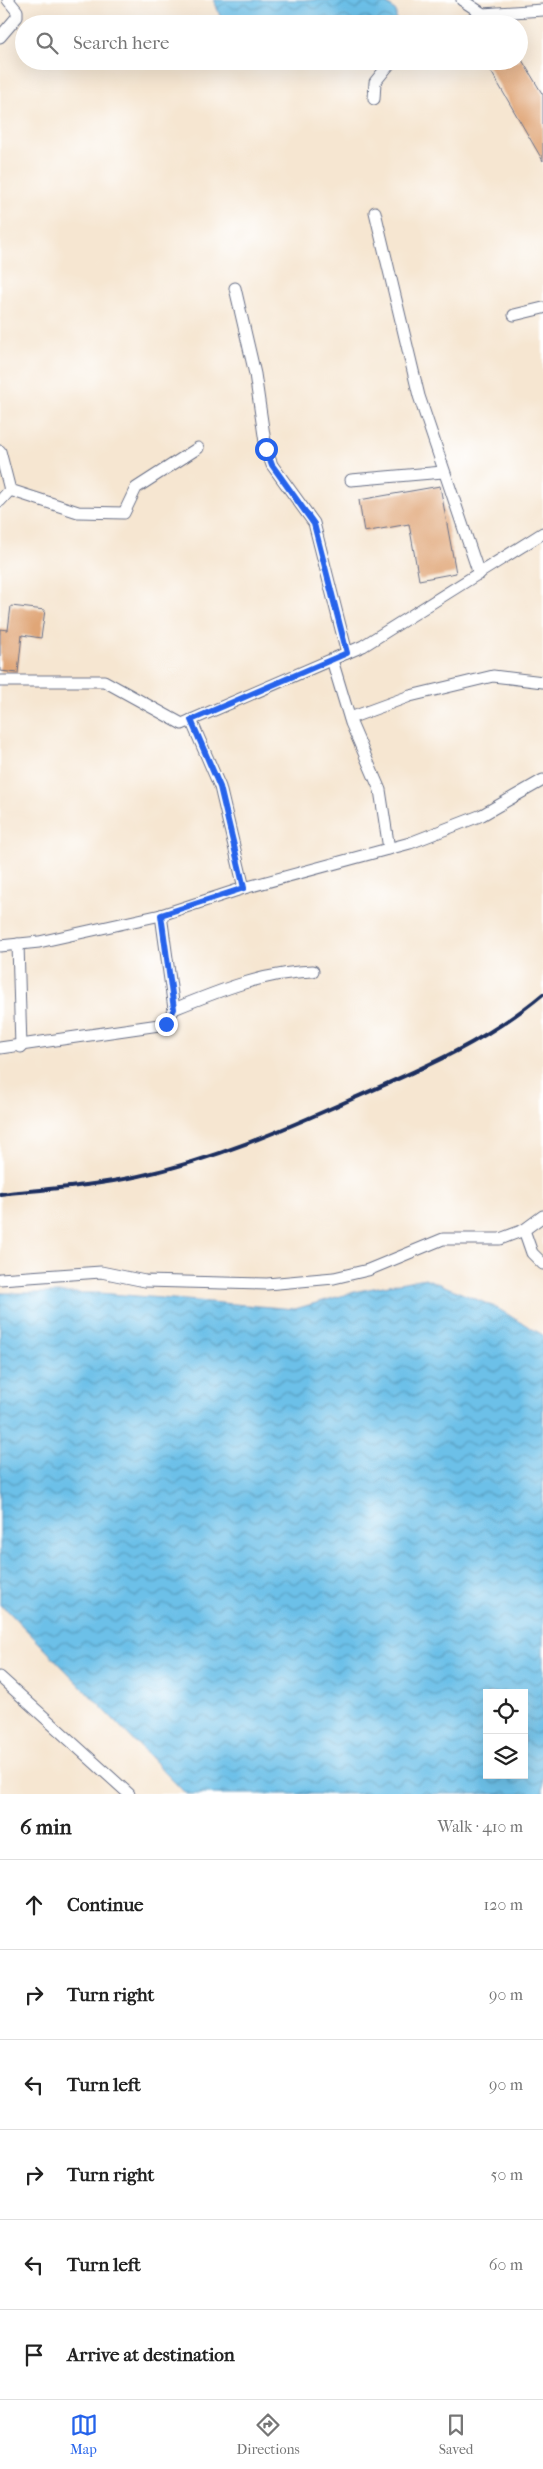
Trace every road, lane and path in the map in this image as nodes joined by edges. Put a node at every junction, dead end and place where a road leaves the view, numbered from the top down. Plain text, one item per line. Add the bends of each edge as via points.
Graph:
1 (8, 0) edge
2 (462, 0) edge
3 (543, 10) edge
4 (483, 14) joint
5 (17, 15) edge
6 (15, 19) edge
7 (0, 37) edge
8 (385, 70) edge
9 (374, 99) dead end
10 (374, 212) dead end
11 (235, 288) dead end
12 (543, 308) edge
13 (514, 315) dead end
14 (198, 448) dead end
15 (0, 450) edge
16 (443, 472) junction
17 (351, 480) dead end
18 (10, 490) junction
19 (0, 501) edge
20 (543, 534) edge
21 (479, 574) junction
22 (347, 653) junction
23 (332, 660) junction
24 (0, 681) edge
25 (543, 682) edge
26 (350, 718) junction
27 (191, 720) junction
28 (543, 780) edge
29 (389, 849) junction
30 (244, 888) junction
31 (161, 915) junction
32 (18, 944) junction
33 (0, 946) edge
34 (313, 971) dead end
35 (174, 1009) junction
36 (21, 1047) junction
37 (0, 1048) edge
38 (543, 1216) edge
39 (524, 1230) junction
40 (543, 1264) edge
41 (0, 1279) edge
42 (0, 1677) edge
43 (129, 1794) edge

1 - 5 street
2 - 4 street
3 - 4 street
6 - 7 street
8 - 9 street via 375,82
10 - 16 street via 419,396
11 - 22 street via 256,374 266,449 272,465 314,524
12 - 13 street
14 - 18 street via 136,488 124,513 78,512
15 - 18 street
16 - 17 street
16 - 21 street
18 - 19 street
20 - 21 street
21 - 22 street
22 - 23 street
23 - 26 street
23 - 27 street
24 - 27 street via 104,681 182,724
25 - 26 street via 493,676 410,696
26 - 29 street via 380,790
27 - 30 street via 220,787
28 - 29 street via 482,815
29 - 30 street
30 - 31 street
31 - 32 street
31 - 35 street
32 - 33 street
32 - 36 street
34 - 35 street via 288,971 214,992
35 - 36 street via 166,1024
36 - 37 street
38 - 39 street
39 - 40 street via 532,1253
39 - 41 street via 500,1239 443,1239 368,1270 308,1281 267,1284 145,1281 101,1272
42 - 43 street

